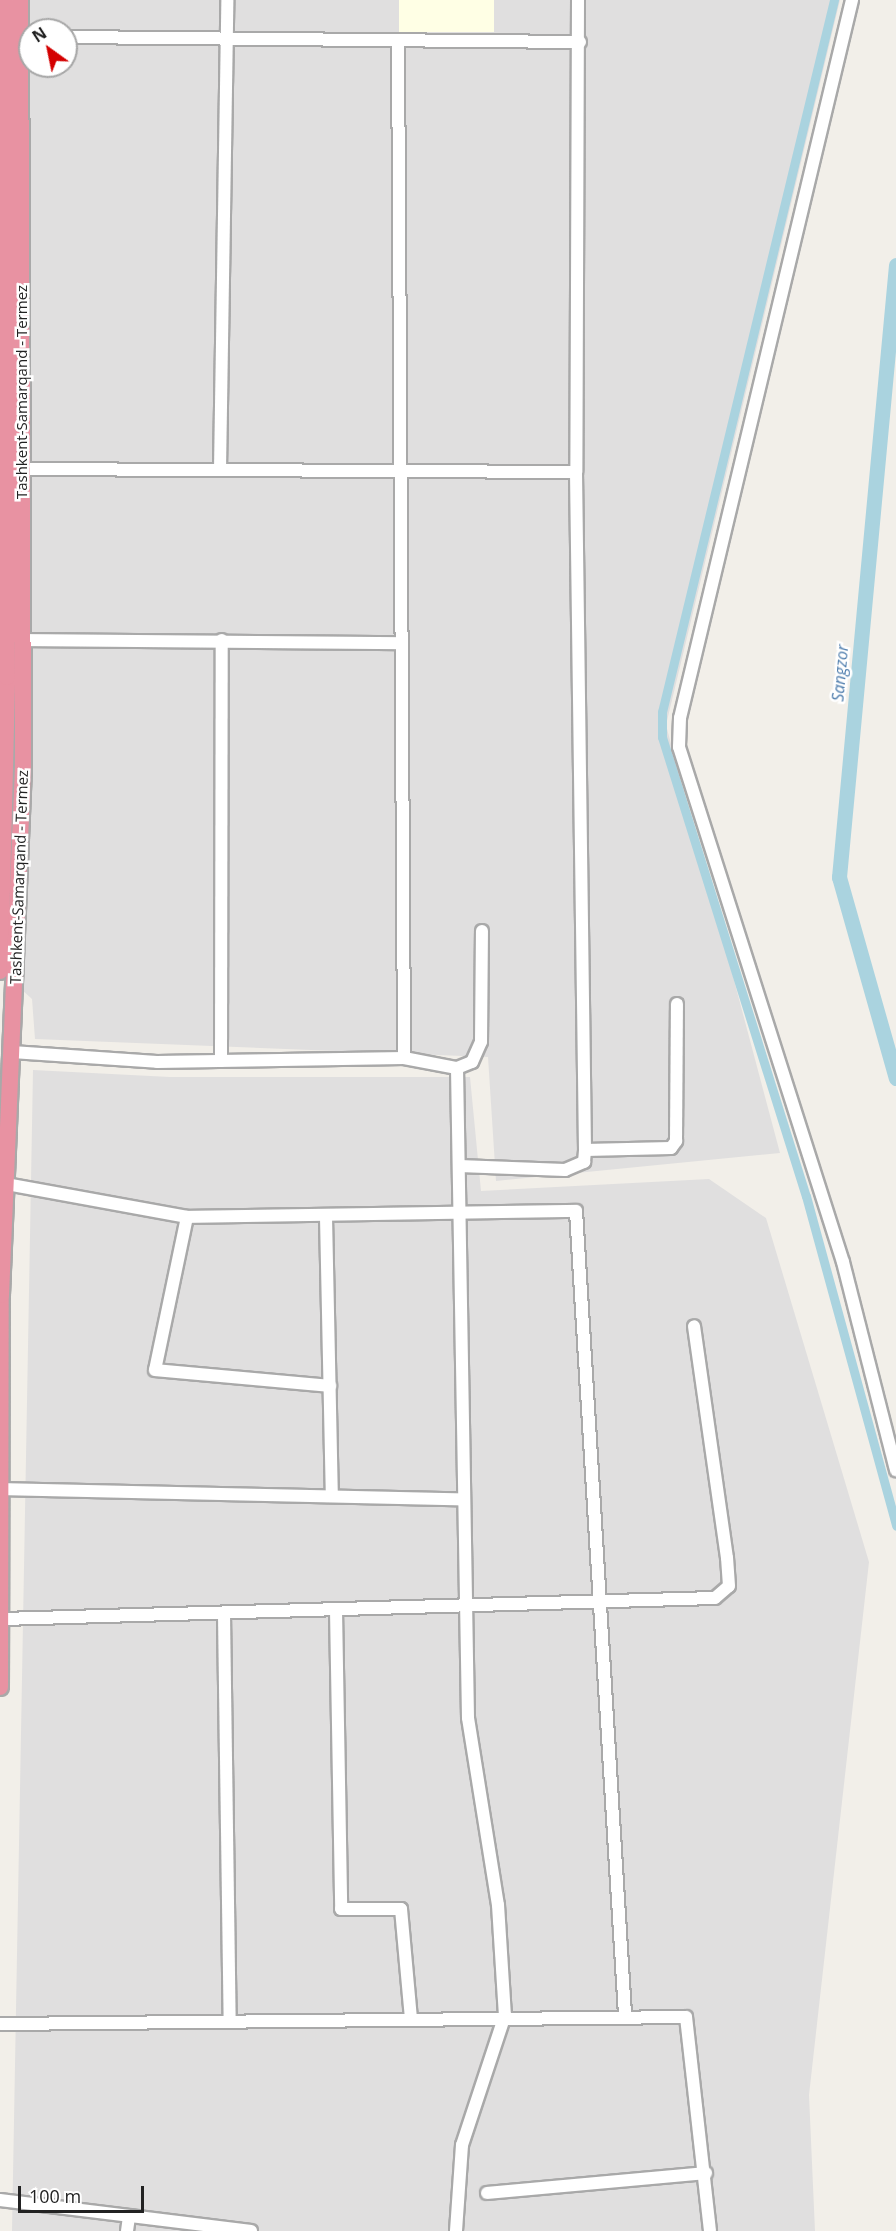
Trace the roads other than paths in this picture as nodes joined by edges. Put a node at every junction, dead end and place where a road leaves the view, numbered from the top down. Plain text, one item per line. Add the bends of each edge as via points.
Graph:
1 (5, 0) edge
2 (20, 0) edge
3 (227, 0) edge
4 (578, 0) edge
5 (852, 0) edge
6 (22, 18) edge
7 (78, 37) edge
8 (227, 40) junction
9 (398, 40) junction
10 (580, 42) junction
11 (23, 78) edge
12 (14, 250) junction
13 (10, 468) edge
14 (220, 470) junction
15 (399, 472) junction
16 (576, 472) junction
17 (23, 640) junction
18 (222, 640) junction
19 (402, 644) junction
20 (15, 678) junction
21 (482, 931) dead end
22 (0, 971) edge
23 (677, 1004) dead end
24 (12, 1052) junction
25 (404, 1058) junction
26 (221, 1061) junction
27 (457, 1068) junction
28 (585, 1150) junction
29 (459, 1166) junction
30 (6, 1184) junction
31 (458, 1213) junction
32 (187, 1217) junction
33 (326, 1217) junction
34 (694, 1326) dead end
35 (330, 1386) junction
36 (896, 1470) edge
37 (3, 1489) junction
38 (332, 1496) junction
39 (460, 1499) junction
40 (597, 1600) junction
41 (463, 1606) junction
42 (336, 1610) junction
43 (224, 1615) junction
44 (2, 1619) junction
45 (0, 1687) edge
46 (625, 2014) junction
47 (505, 2015) junction
48 (411, 2019) junction
49 (230, 2022) junction
50 (0, 2024) edge
51 (706, 2173) junction
52 (487, 2193) dead end
53 (0, 2200) edge
54 (129, 2217) junction
55 (127, 2231) edge
56 (246, 2231) edge
57 (456, 2231) edge
58 (710, 2231) edge

1 - 12 highway, Tashkent-Samarqand - Termez
2 - 6 highway, Tashkent-Samarqand - Termez
3 - 8 street
4 - 10 street
5 - 36 street via 680,718 679,747 843,1262
7 - 8 street
8 - 9 street
8 - 14 street
9 - 10 street
9 - 15 street
10 - 16 street
11 - 12 highway, Tashkent-Samarqand - Termez
12 - 13 highway, Tashkent-Samarqand - Termez
13 - 14 street
13 - 17 highway, Tashkent-Samarqand - Termez
13 - 20 highway, Tashkent-Samarqand - Termez
14 - 15 street
15 - 16 street
15 - 19 street
16 - 28 street
17 - 18 street
17 - 20 highway, Tashkent-Samarqand - Termez
18 - 19 street
18 - 26 street
19 - 25 street
20 - 22 highway, Tashkent-Samarqand - Termez
20 - 24 highway, Tashkent-Samarqand - Termez
21 - 27 street via 481,1042 472,1062
23 - 28 street via 676,1141 671,1148
24 - 26 street
24 - 30 highway, Tashkent-Samarqand - Termez
25 - 26 street
25 - 27 street
27 - 29 street
28 - 29 street via 584,1162 565,1170
29 - 31 street
30 - 32 street
30 - 37 highway, Tashkent-Samarqand - Termez via 1,1295
31 - 33 street
31 - 39 street
31 - 40 street via 576,1211
32 - 33 street
32 - 35 street via 155,1370
33 - 35 street
34 - 40 street via 729,1586 714,1598
35 - 38 street
37 - 38 street
37 - 44 highway, Tashkent-Samarqand - Termez
38 - 39 street
39 - 41 street
40 - 41 street
40 - 46 street
41 - 42 street
41 - 47 street via 468,1718 498,1905
42 - 43 street
42 - 48 street via 341,1909 401,1909
43 - 44 street
43 - 49 street
44 - 45 highway, Tashkent-Samarqand - Termez
46 - 47 street
46 - 51 street via 686,2017
47 - 48 street
47 - 57 street via 462,2145
48 - 49 street
49 - 50 street
51 - 52 street
51 - 58 street
53 - 54 street
54 - 55 street
54 - 56 street

